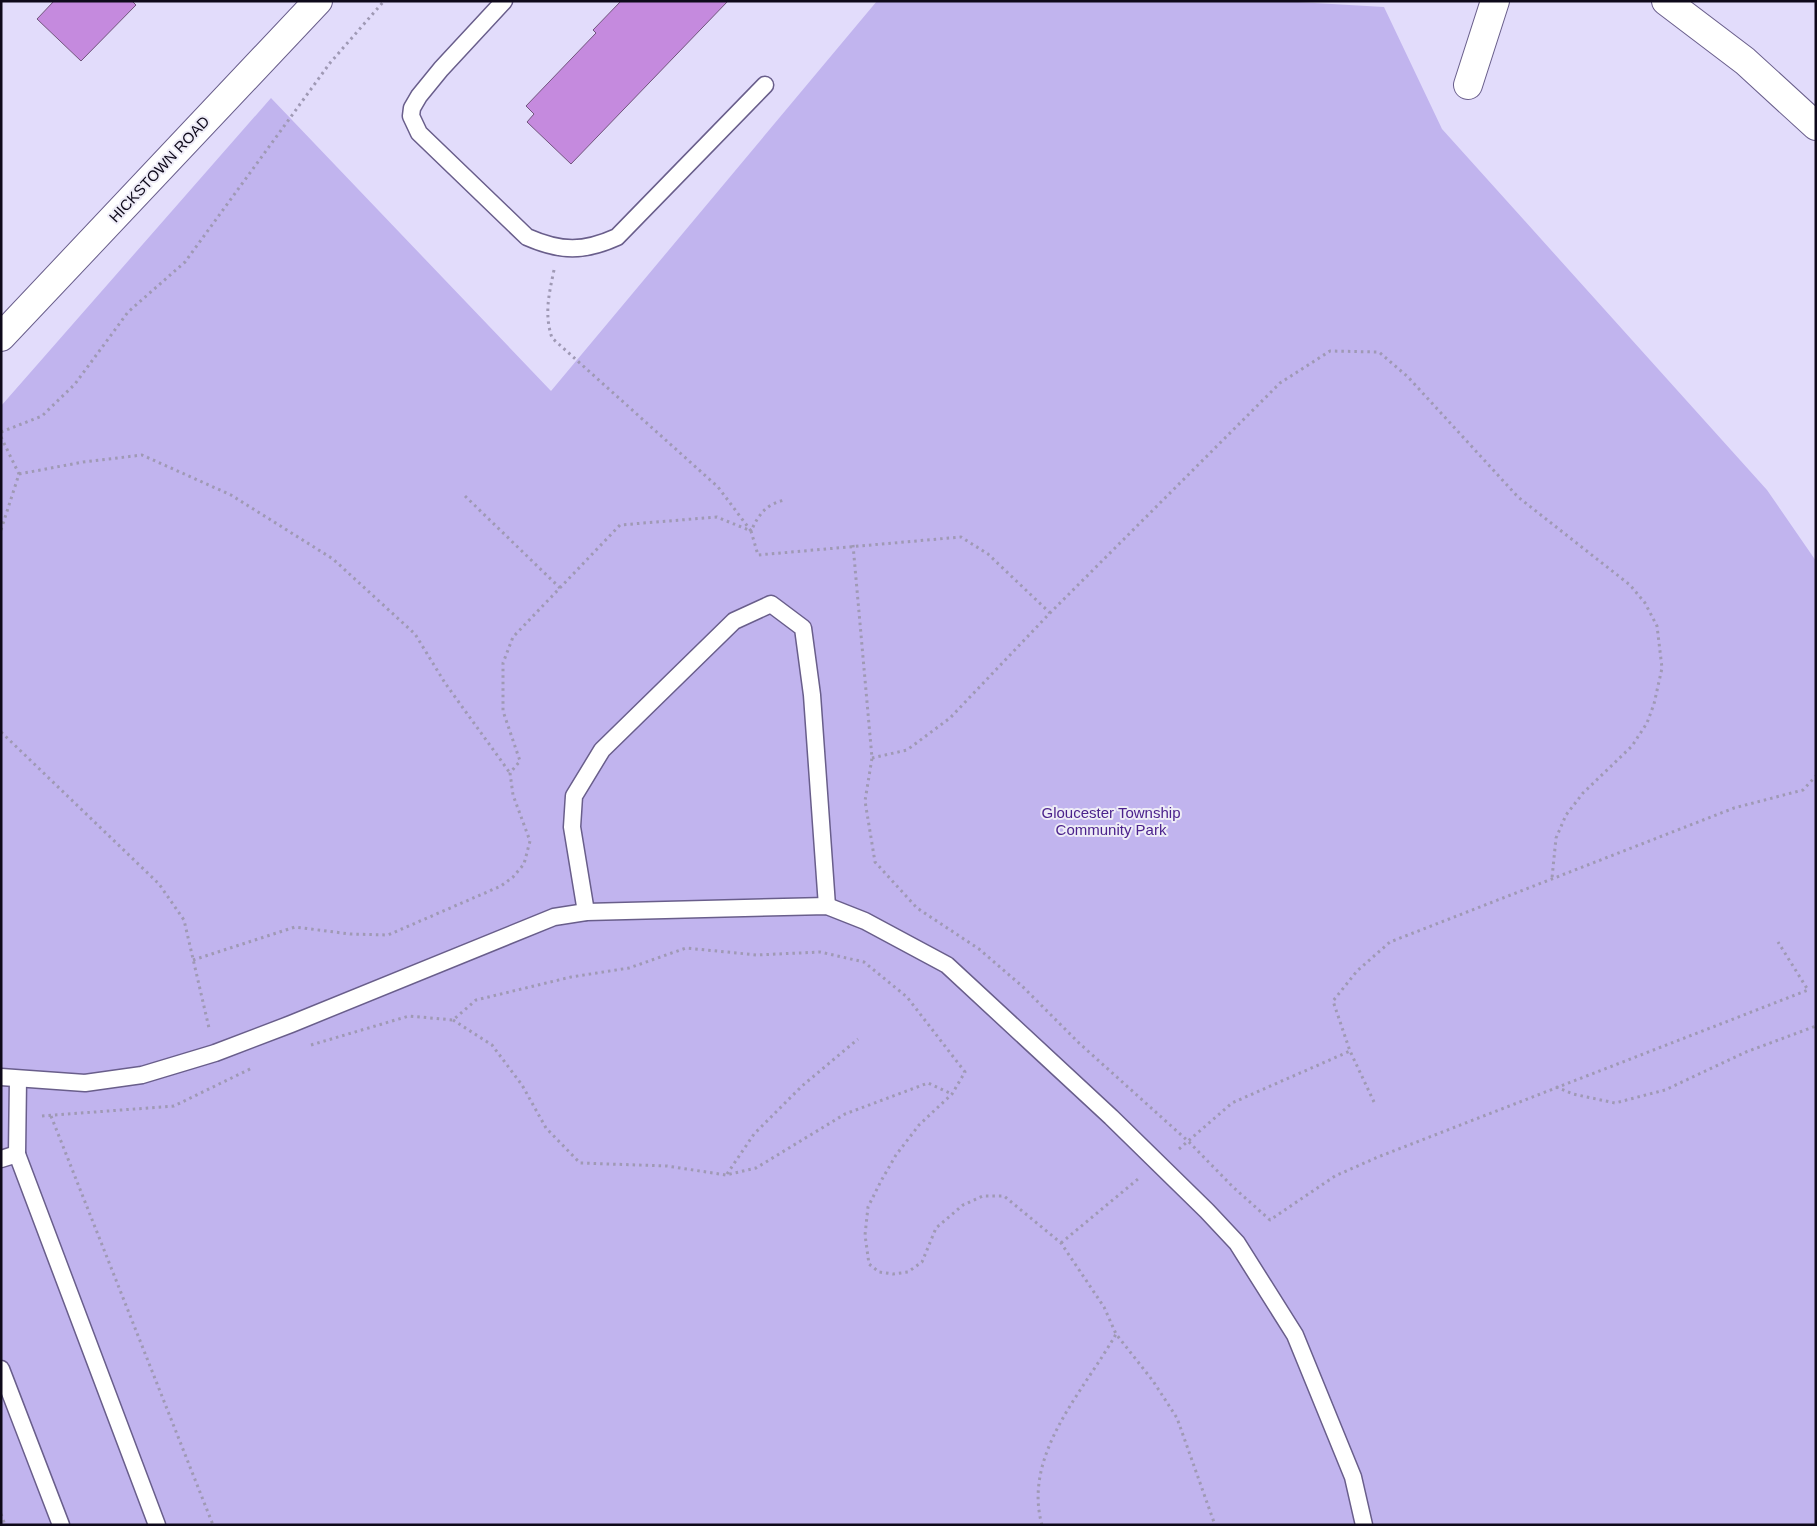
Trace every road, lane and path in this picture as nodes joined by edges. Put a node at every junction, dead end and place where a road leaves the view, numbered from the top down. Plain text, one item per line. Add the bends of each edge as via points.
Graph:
1 (318, 1) edge
2 (384, 1) edge
3 (504, 1) edge
4 (1495, 1) edge
5 (1666, 1) edge
6 (765, 85) dead end
7 (1468, 85) dead end
8 (1816, 126) edge
9 (559, 247) junction
10 (1, 337) edge
11 (1, 432) edge
12 (1, 437) edge
13 (19, 474) junction
14 (465, 496) dead end
15 (785, 500) dead end
16 (1, 530) edge
17 (751, 531) junction
18 (853, 545) junction
19 (560, 588) junction
20 (1050, 613) junction
21 (1, 732) edge
22 (872, 758) junction
23 (510, 773) junction
24 (1816, 776) edge
25 (1552, 878) junction
26 (826, 906) junction
27 (586, 912) junction
28 (1778, 942) dead end
29 (193, 960) junction
30 (453, 1020) junction
31 (1816, 1026) edge
32 (858, 1039) dead end
33 (307, 1046) dead end
34 (1350, 1051) junction
35 (215, 1053) junction
36 (256, 1066) dead end
37 (1, 1077) edge
38 (18, 1079) junction
39 (225, 1081) junction
40 (1556, 1086) junction
41 (952, 1094) junction
42 (1374, 1102) dead end
43 (16, 1116) junction
44 (51, 1116) junction
45 (1189, 1142) junction
46 (9, 1157) edge
47 (1158, 1162) junction
48 (726, 1175) junction
49 (1061, 1244) junction
50 (1116, 1334) junction
51 (1, 1369) edge
52 (1, 1514) edge
53 (5, 1525) edge
54 (61, 1525) edge
55 (157, 1525) edge
56 (213, 1525) edge
57 (1042, 1525) edge
58 (1215, 1525) edge
59 (1364, 1525) edge

1 - 10 street, HICKSTOWN ROAD
2 - 11 path via 330,63 184,262 128,312 75,384 42,416
3 - 9 lane via 441,69 415,102 411,116 419,133 527,237
4 - 7 street
5 - 8 street via 1745,61
6 - 9 lane via 617,237 597,246
9 - 17 path via 546,321 552,338 718,487
12 - 13 path
13 - 16 path
13 - 23 path via 83,462 142,456 231,495 333,559 415,634
14 - 19 path
15 - 17 path via 772,503 758,515
17 - 18 path via 758,555
17 - 19 path via 717,517 620,525
18 - 20 path via 961,537 988,554
18 - 22 path
19 - 23 path via 512,637 503,662 504,711 520,760
20 - 22 path via 950,718 907,750
20 - 25 path via 1280,383 1330,351 1379,352 1408,377 1518,497 1630,584 1658,626 1662,668 1647,723 1632,746 1583,793 1566,815 1556,838
21 - 29 path via 159,884 184,920
22 - 45 path via 865,801 875,862 917,908 979,949
23 - 29 path via 513,795 530,841 524,864 501,886 388,935 296,928
24 - 25 path via 1802,790 1734,808
25 - 34 path via 1390,942 1363,965 1333,1001
26 - 27 lane
26 - 27 lane via 814,723 803,628 771,604 734,621 602,750 574,796 572,827
26 - 47 lane via 865,921 947,965
27 - 35 lane via 554,917
28 - 40 path via 1808,990
29 - 35 path
30 - 33 path via 410,1016
30 - 41 path via 476,1000 571,977 629,968 686,948 757,955 820,952 864,962 907,997 965,1072
30 - 48 path via 492,1045 522,1085 546,1128 580,1163 667,1166
31 - 40 path via 1746,1052 1665,1090 1615,1103 1573,1094
32 - 48 path via 802,1086 754,1134
34 - 42 path
34 - 45 path via 1232,1103
35 - 38 lane via 142,1075 85,1083
35 - 39 path
36 - 39 path
37 - 38 lane
38 - 43 lane
39 - 44 path via 174,1106
40 - 45 path via 1335,1176 1270,1220
41 - 48 path via 928,1083 845,1114 756,1168
41 - 49 path via 919,1125 896,1155 868,1207 865,1234 869,1264 879,1272 908,1272 922,1262 936,1228 963,1205 983,1196 1004,1196
43 - 44 path
43 - 46 lane
44 - 56 path
45 - 47 path
46 - 55 lane
47 - 49 path
47 - 59 lane via 1237,1244 1295,1335 1353,1478
49 - 50 path via 1104,1307
50 - 57 path via 1052,1438 1040,1477
50 - 58 path via 1177,1418
51 - 54 lane
52 - 53 path

